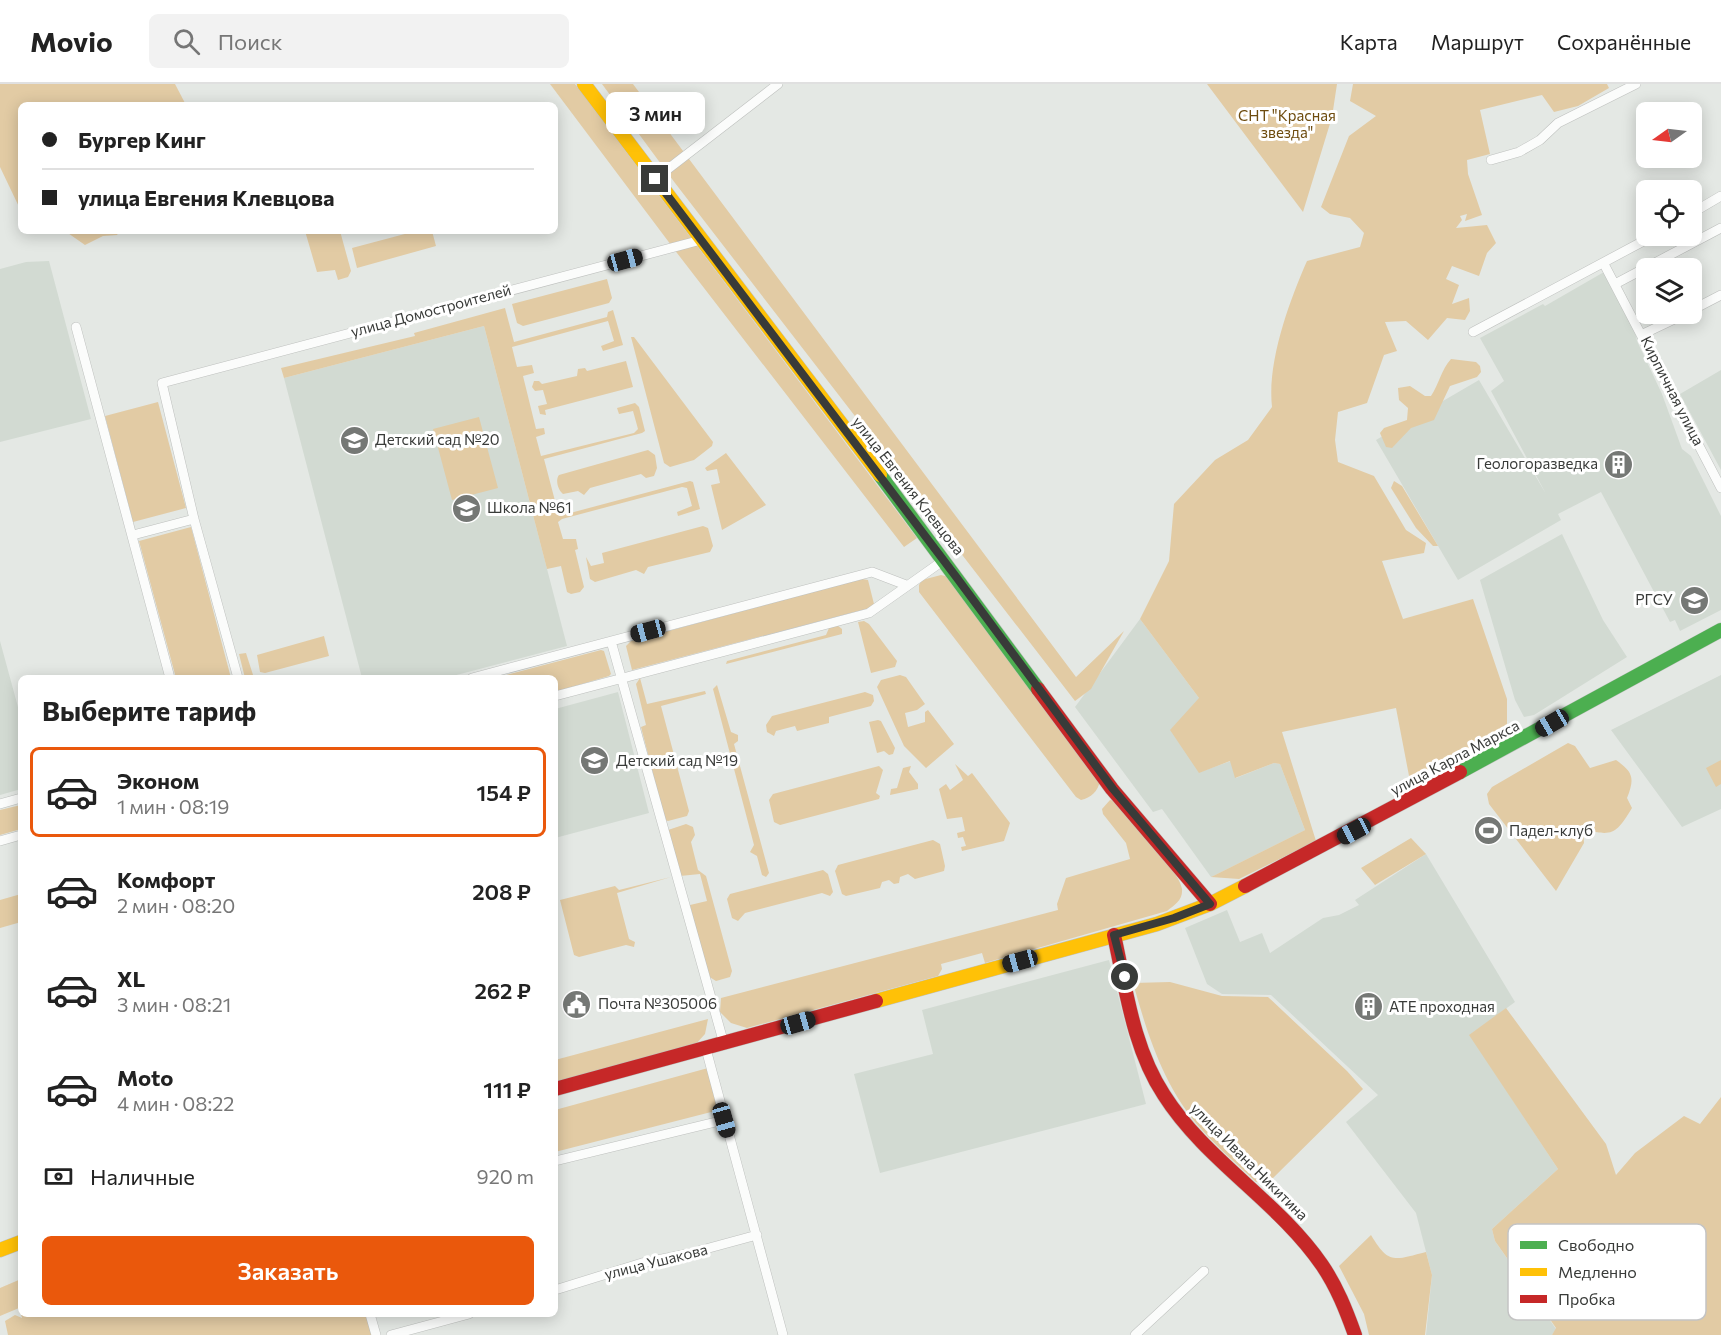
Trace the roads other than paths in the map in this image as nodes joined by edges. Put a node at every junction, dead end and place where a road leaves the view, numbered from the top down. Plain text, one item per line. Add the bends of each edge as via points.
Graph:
1 (584, 84) edge
2 (778, 84) edge
3 (1636, 84) edge
4 (1491, 160) dead end
5 (655, 179) junction
6 (1721, 196) edge
7 (1702, 207) edge
8 (1721, 228) edge
9 (701, 240) junction
10 (1636, 246) edge
11 (1604, 264) junction
12 (1615, 284) junction
13 (1721, 296) edge
14 (1702, 305) edge
15 (1664, 324) edge
16 (76, 327) dead end
17 (1473, 332) dead end
18 (1643, 334) junction
19 (1721, 488) edge
20 (194, 519) junction
21 (133, 535) junction
22 (944, 560) junction
23 (906, 585) junction
24 (1721, 630) edge
25 (611, 641) junction
26 (169, 675) edge
27 (237, 675) edge
28 (482, 675) edge
29 (622, 679) junction
30 (558, 695) edge
31 (18, 799) edge
32 (0, 804) edge
33 (18, 837) edge
34 (0, 841) edge
35 (1210, 904) junction
36 (1114, 935) junction
37 (724, 1044) junction
38 (706, 1048) junction
39 (558, 1088) edge
40 (724, 1120) junction
41 (558, 1160) edge
42 (757, 1235) junction
43 (18, 1243) edge
44 (0, 1250) edge
45 (1204, 1271) dead end
46 (558, 1289) edge
47 (371, 1317) edge
48 (458, 1317) edge
49 (376, 1335) edge
50 (391, 1335) edge
51 (783, 1335) edge
52 (1135, 1335) edge
53 (1355, 1335) edge

1 - 5 main road, улица Евгения Клевцова
2 - 5 street
3 - 4 street via 1558,123 1519,152
5 - 9 main road, улица Евгения Клевцова
6 - 7 street
8 - 12 street
9 - 20 street, улица Домостроителей via 162,383
9 - 22 main road, улица Евгения Клевцова
10 - 11 street
11 - 12 street, Кирпичная улица
11 - 17 street
12 - 18 street, Кирпичная улица
13 - 14 street
15 - 18 street
16 - 21 street
18 - 19 street, Кирпичная улица
20 - 21 street
20 - 27 street
21 - 26 street
22 - 23 street
22 - 35 main road, улица Евгения Клевцова via 1113,789
23 - 25 street via 872,572
23 - 29 street via 869,613
24 - 35 main road, улица Карла Маркса via 1532,735
25 - 28 street
25 - 29 street
29 - 30 street
29 - 37 street
31 - 32 street
33 - 34 street
35 - 36 main road, улица Карла Маркса
36 - 37 main road, улица Карла Маркса
36 - 53 main road, улица Ивана Никитина via 1141,1043 1163,1094 1205,1144 1311,1248 1340,1293
37 - 38 main road, улица Карла Маркса
38 - 39 main road, улица Карла Маркса
38 - 40 street
40 - 41 street
40 - 42 street
42 - 46 street, улица Ушакова via 642,1263
42 - 51 street
43 - 44 main road
45 - 52 street
47 - 49 street
48 - 50 street

